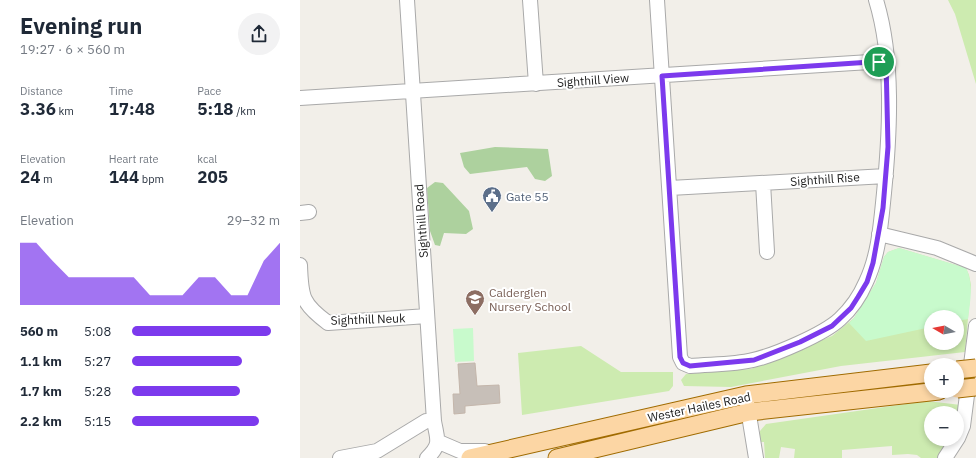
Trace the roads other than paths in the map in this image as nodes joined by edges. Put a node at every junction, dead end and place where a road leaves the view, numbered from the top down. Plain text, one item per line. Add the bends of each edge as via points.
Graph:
1 (406, 0) edge
2 (530, 0) edge
3 (658, 0) edge
4 (876, 0) edge
5 (886, 61) junction
6 (662, 76) junction
7 (536, 84) junction
8 (412, 92) junction
9 (300, 98) edge
10 (886, 176) junction
11 (764, 183) junction
12 (670, 188) junction
13 (879, 234) junction
14 (767, 252) dead end
15 (976, 264) edge
16 (300, 265) edge
17 (427, 316) junction
18 (976, 326) edge
19 (976, 368) edge
20 (964, 369) edge
21 (924, 374) edge
22 (976, 387) edge
23 (964, 388) edge
24 (924, 393) edge
25 (746, 395) junction
26 (749, 412) junction
27 (434, 420) junction
28 (439, 442) junction
29 (504, 451) junction
30 (340, 458) edge
31 (427, 458) edge
32 (470, 458) edge
33 (556, 458) edge
34 (756, 458) edge
35 (945, 458) edge

1 - 8 street, Sighthill Road
2 - 7 street
3 - 6 street
4 - 5 street
5 - 6 street, Sighthill View
5 - 10 street
6 - 7 street, Sighthill View
6 - 12 street
7 - 8 street, Sighthill View
8 - 9 street, Sighthill View
8 - 17 street, Sighthill Road
10 - 11 street, Sighthill Rise
10 - 13 street
11 - 12 street, Sighthill Rise
11 - 14 street
12 - 13 street via 680,349 683,363 690,366 754,360 819,334 832,326 851,308 867,282
13 - 15 street via 937,248
16 - 17 street, Sighthill Neuk via 304,300 312,311 328,323
17 - 27 street, Sighthill Road
18 - 35 street via 963,426
19 - 20 main road, bridge
21 - 25 main road, Wester Hailes Road
22 - 23 main road, bridge
24 - 26 main road, Wester Hailes Road
25 - 26 street
25 - 29 main road, Wester Hailes Road
26 - 33 main road, Wester Hailes Road
26 - 34 street
27 - 28 street, Sighthill Road
27 - 30 street via 426,421 377,451
28 - 29 street via 460,451
28 - 31 street via 435,451
29 - 32 main road, Wester Hailes Road

